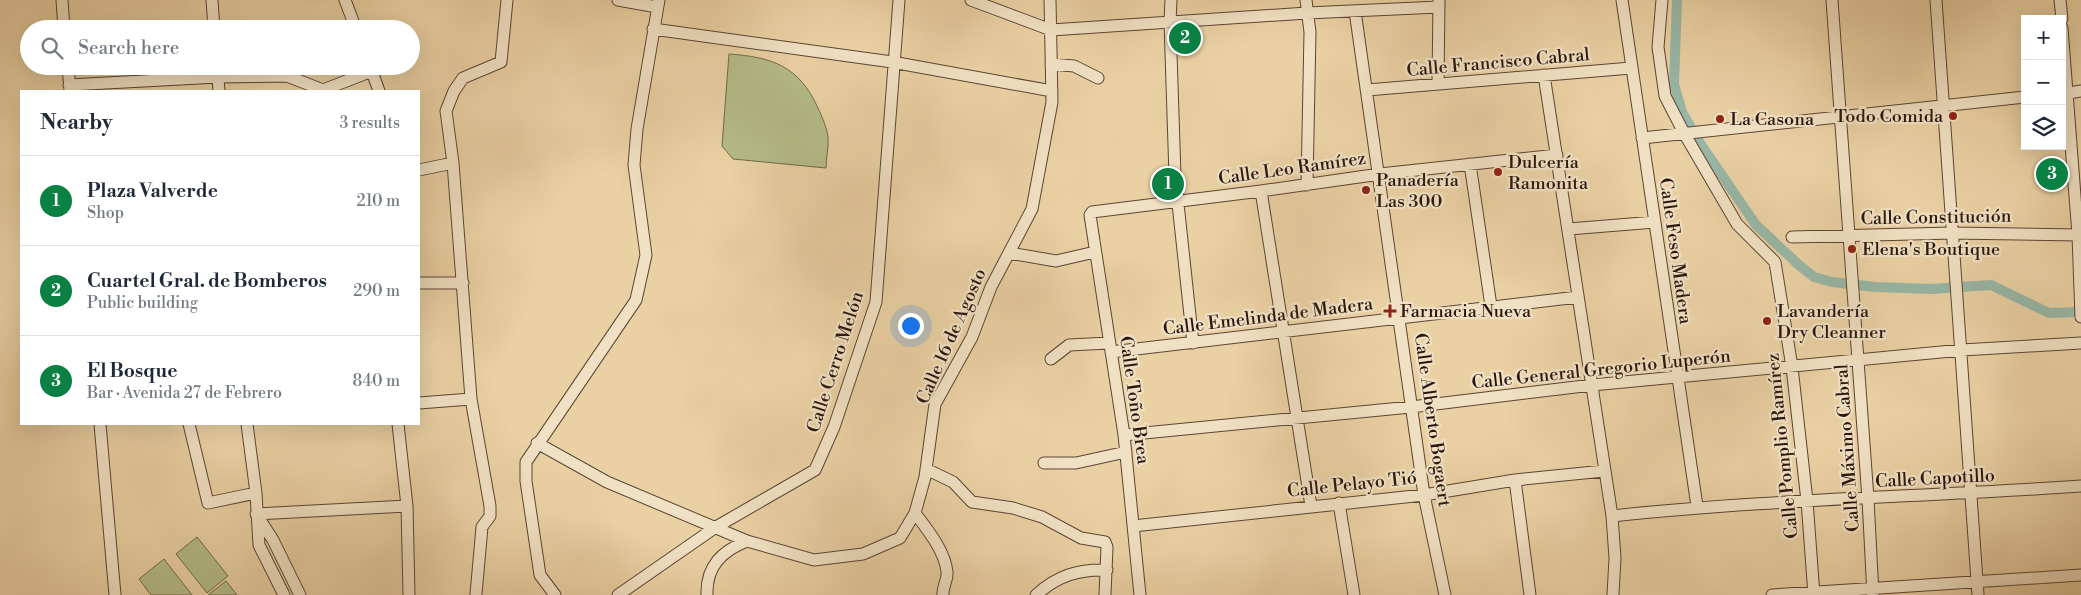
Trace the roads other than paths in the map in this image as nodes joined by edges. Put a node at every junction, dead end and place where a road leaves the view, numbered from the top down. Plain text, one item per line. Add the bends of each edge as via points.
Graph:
1 (62, 0) edge
2 (212, 0) edge
3 (345, 0) edge
4 (507, 0) edge
5 (618, 0) edge
6 (899, 0) edge
7 (972, 0) edge
8 (1050, 0) edge
9 (1171, 0) edge
10 (1306, 0) edge
11 (1622, 0) edge
12 (1662, 0) edge
13 (1832, 0) edge
14 (1936, 0) edge
15 (2060, 0) edge
16 (658, 3) edge
17 (1439, 3) edge
18 (1355, 11) junction
19 (1308, 13) junction
20 (2062, 15) edge
21 (63, 20) edge
22 (213, 20) edge
23 (353, 20) edge
24 (1170, 22) junction
25 (653, 29) junction
26 (1051, 30) junction
27 (892, 62) junction
28 (1051, 64) junction
29 (1631, 68) junction
30 (69, 75) edge
31 (203, 75) edge
32 (218, 75) edge
33 (270, 75) edge
34 (357, 75) edge
35 (373, 75) edge
36 (1544, 75) junction
37 (1098, 78) dead end
38 (1438, 84) junction
39 (149, 86) edge
40 (70, 88) edge
41 (219, 90) edge
42 (323, 90) edge
43 (323, 90) edge
44 (379, 90) edge
45 (1368, 90) junction
46 (1052, 91) junction
47 (2081, 91) edge
48 (2066, 93) edge
49 (2021, 98) edge
50 (2065, 105) edge
51 (1944, 106) junction
52 (1841, 116) junction
53 (1686, 133) junction
54 (1642, 138) junction
55 (1557, 155) junction
56 (453, 163) junction
57 (1470, 164) junction
58 (420, 170) edge
59 (1380, 174) junction
60 (1307, 185) junction
61 (1261, 192) junction
62 (1178, 201) junction
63 (1092, 212) joint
64 (1655, 222) junction
65 (1569, 229) junction
66 (1952, 233) junction
67 (2079, 235) edge
68 (1849, 236) junction
69 (1792, 237) dead end
70 (1095, 252) junction
71 (1009, 253) junction
72 (420, 283) edge
73 (463, 283) junction
74 (1578, 297) junction
75 (2081, 303) edge
76 (1491, 306) junction
77 (1400, 317) junction
78 (2081, 317) edge
79 (1282, 333) junction
80 (1194, 342) junction
81 (2081, 342) edge
82 (1110, 348) junction
83 (1962, 350) junction
84 (1051, 359) dead end
85 (1858, 359) junction
86 (1792, 367) junction
87 (1677, 378) junction
88 (1592, 384) junction
89 (471, 399) junction
90 (420, 402) edge
91 (1411, 407) junction
92 (1298, 417) junction
93 (100, 425) edge
94 (189, 425) edge
95 (247, 425) edge
96 (398, 425) edge
97 (1124, 435) junction
98 (537, 443) junction
99 (1126, 452) junction
100 (1044, 463) dead end
101 (926, 469) junction
102 (1604, 471) junction
103 (1515, 480) junction
104 (2081, 486) edge
105 (256, 493) junction
106 (1970, 494) junction
107 (1424, 495) junction
108 (1868, 499) junction
109 (1808, 502) junction
110 (1339, 503) junction
111 (407, 506) junction
112 (1311, 506) junction
113 (1697, 506) junction
114 (916, 513) junction
115 (256, 514) junction
116 (1612, 516) junction
117 (1133, 526) junction
118 (716, 527) junction
119 (747, 541) junction
120 (1107, 570) junction
121 (2081, 575) edge
122 (1977, 589) edge
123 (1873, 592) edge
124 (476, 594) dead end
125 (1814, 594) edge
126 (115, 595) edge
127 (284, 595) edge
128 (300, 595) edge
129 (409, 595) edge
130 (555, 595) edge
131 (618, 595) edge
132 (707, 595) edge
133 (943, 595) edge
134 (1036, 595) edge
135 (1105, 595) edge
136 (1140, 595) edge
137 (1354, 595) edge
138 (1445, 595) edge
139 (1530, 595) edge
140 (1613, 595) edge
141 (1772, 595) edge

1 - 21 street
2 - 22 street
3 - 23 street
4 - 56 street via 501,62 462,78 446,111
5 - 16 street
6 - 27 street, Calle Cerro Melón
7 - 26 street
8 - 26 street, Calle 16 de Agosto
9 - 24 street
10 - 19 street
11 - 29 street, Calle Feso Madera
12 - 53 street, Calle Pomplio Ramírez via 1658,47 1665,96
13 - 52 street, Calle Máximo Cabral
14 - 51 street
15 - 20 street
16 - 25 street
17 - 18 street
17 - 38 street
18 - 19 street
18 - 45 street, Calle Alberto Bogaert
19 - 24 street
19 - 60 street
24 - 26 street
24 - 62 street
25 - 27 street
25 - 98 street via 634,165 646,255 636,300
26 - 28 street, Calle 16 de Agosto
27 - 46 street
27 - 118 street, Calle Cerro Melón via 876,302 834,427 815,470
28 - 37 street via 1074,66
28 - 46 street, Calle 16 de Agosto
29 - 36 street, Calle Francisco Cabral
29 - 54 street, Calle Feso Madera
30 - 40 street
31 - 39 street
32 - 41 street
33 - 42 street via 287,76
34 - 43 street
35 - 44 street
36 - 38 street, Calle Francisco Cabral
36 - 55 street
38 - 45 street, Calle Francisco Cabral
39 - 40 street
45 - 59 street, Calle Alberto Bogaert
46 - 71 street, Calle 16 de Agosto via 1032,209
47 - 48 street
49 - 51 street
50 - 67 street
51 - 52 street
51 - 66 street
52 - 53 street
52 - 68 street, Calle Máximo Cabral
53 - 54 street
53 - 86 street, Calle Pomplio Ramírez via 1737,224 1775,262
54 - 64 street, Calle Feso Madera
55 - 57 street, Calle Leo Ramírez
55 - 65 street
56 - 58 street
56 - 73 street
57 - 59 street, Calle Leo Ramírez
57 - 76 street
59 - 60 street, Calle Leo Ramírez
59 - 77 street, Calle Alberto Bogaert
60 - 61 street, Calle Leo Ramírez
61 - 62 street, Calle Leo Ramírez
61 - 79 street
62 - 63 street, Calle Leo Ramírez
62 - 80 street
63 - 70 street, Calle Toño Brea
64 - 65 street
64 - 87 street, Calle Feso Madera
65 - 74 street
66 - 67 street, Calle Constitución
66 - 68 street, Calle Constitución
66 - 83 street
67 - 75 street
68 - 69 street, Calle Constitución
68 - 85 street, Calle Máximo Cabral
70 - 71 street via 1056,260
70 - 82 street, Calle Toño Brea
71 - 101 street, Calle 16 de Agosto via 991,287 972,337 935,404
72 - 73 street
73 - 89 street
74 - 76 street, Calle Emelinda de Madera
74 - 88 street
75 - 78 street
76 - 77 street, Calle Emelinda de Madera
77 - 79 street, Calle Emelinda de Madera
77 - 91 street, Calle Alberto Bogaert
79 - 80 street, Calle Emelinda de Madera
79 - 92 street
80 - 82 street, Calle Emelinda de Madera
81 - 83 street, Calle General Gregorio Luperón
82 - 84 street, Calle Emelinda de Madera via 1069,345
82 - 97 street, Calle Toño Brea
83 - 85 street, Calle General Gregorio Luperón
83 - 106 street
85 - 86 street, Calle General Gregorio Luperón
85 - 108 street, Calle Máximo Cabral
86 - 87 street, Calle General Gregorio Luperón
86 - 109 street, Calle Pomplio Ramírez
87 - 88 street, Calle General Gregorio Luperón
87 - 113 street, Calle Feso Madera
88 - 91 street, Calle General Gregorio Luperón
88 - 102 street
89 - 90 street
89 - 124 street via 490,506 490,516 482,526
91 - 92 street, Calle General Gregorio Luperón
91 - 107 street, Calle Alberto Bogaert
92 - 97 street, Calle General Gregorio Luperón
92 - 112 street
93 - 126 street
94 - 105 street via 208,503
95 - 105 street
96 - 111 street
97 - 99 street, Calle Toño Brea
98 - 118 street, Calle 16 de Agosto via 607,482
98 - 130 street via 526,462 526,481 540,575
99 - 100 street via 1076,463
99 - 117 street, Calle Toño Brea
101 - 114 street, Calle 16 de Agosto
101 - 120 street via 953,482 972,502 1013,508 1042,517 1081,538 1103,541 1107,547
102 - 103 street, Calle Pelayo Tió
102 - 116 street
103 - 107 street, Calle Pelayo Tió
103 - 139 street
104 - 106 street, Calle Capotillo
105 - 115 street
106 - 108 street, Calle Capotillo
106 - 122 street
107 - 110 street, Calle Pelayo Tió
107 - 138 street, Calle Alberto Bogaert
108 - 109 street, Calle Capotillo
108 - 123 street, Calle Máximo Cabral
109 - 113 street, Calle Capotillo
109 - 125 street, Calle Pomplio Ramírez
110 - 112 street, Calle Pelayo Tió
110 - 137 street
111 - 115 street
111 - 129 street
112 - 117 street, Calle Pelayo Tió
113 - 116 street, Calle Capotillo
114 - 119 street, Calle 16 de Agosto via 900,538 863,554 814,560
114 - 133 street via 933,538 948,573
115 - 127 street via 258,545
115 - 128 street via 273,540
116 - 140 street
117 - 136 street, Calle Toño Brea
118 - 119 street, Calle 16 de Agosto
118 - 131 street, Calle Cerro Melón
119 - 132 street via 730,548 717,559 710,570
120 - 134 street via 1073,572 1056,578
120 - 135 street
121 - 122 street
122 - 123 street
123 - 125 street
125 - 141 street

